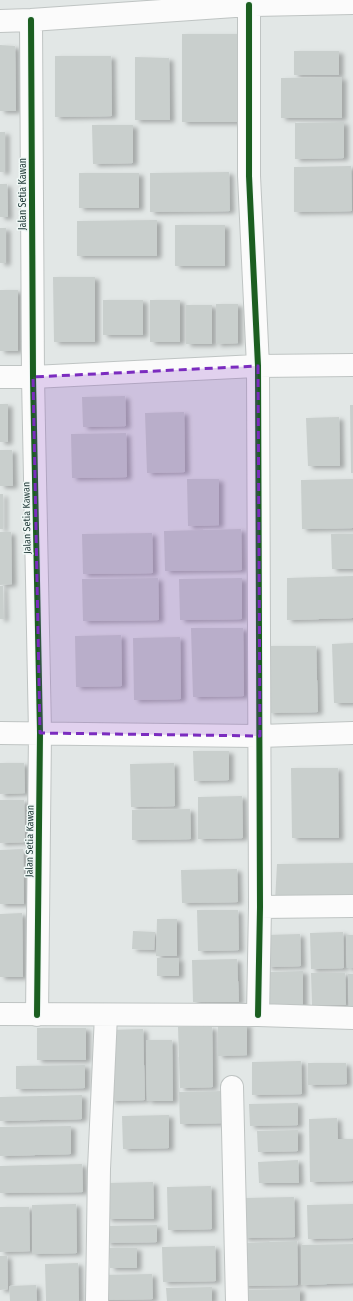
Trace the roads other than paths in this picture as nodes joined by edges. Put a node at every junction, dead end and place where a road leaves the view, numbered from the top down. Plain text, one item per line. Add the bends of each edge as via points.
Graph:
1 (353, 3) edge
2 (249, 5) junction
3 (31, 20) junction
4 (0, 21) edge
5 (353, 365) edge
6 (258, 366) junction
7 (0, 377) edge
8 (32, 377) junction
9 (0, 733) edge
10 (40, 733) junction
11 (353, 733) edge
12 (260, 736) junction
13 (353, 906) edge
14 (260, 907) junction
15 (0, 1014) edge
16 (37, 1015) junction
17 (106, 1015) junction
18 (258, 1015) junction
19 (353, 1018) edge
20 (232, 1087) dead end
21 (97, 1301) edge
22 (237, 1301) edge

1 - 2 street
2 - 3 street
2 - 6 street via 249,176
3 - 4 street
3 - 8 street, Jalan Setia Kawan
5 - 6 street
6 - 8 street
6 - 12 street
7 - 8 street
8 - 10 street, Jalan Setia Kawan
9 - 10 street
10 - 12 street
10 - 16 street, Jalan Setia Kawan
11 - 12 street
12 - 14 street
13 - 14 street
14 - 18 street
15 - 16 street
16 - 17 street
17 - 18 street
17 - 21 street via 99,1169
18 - 19 street
20 - 22 street

